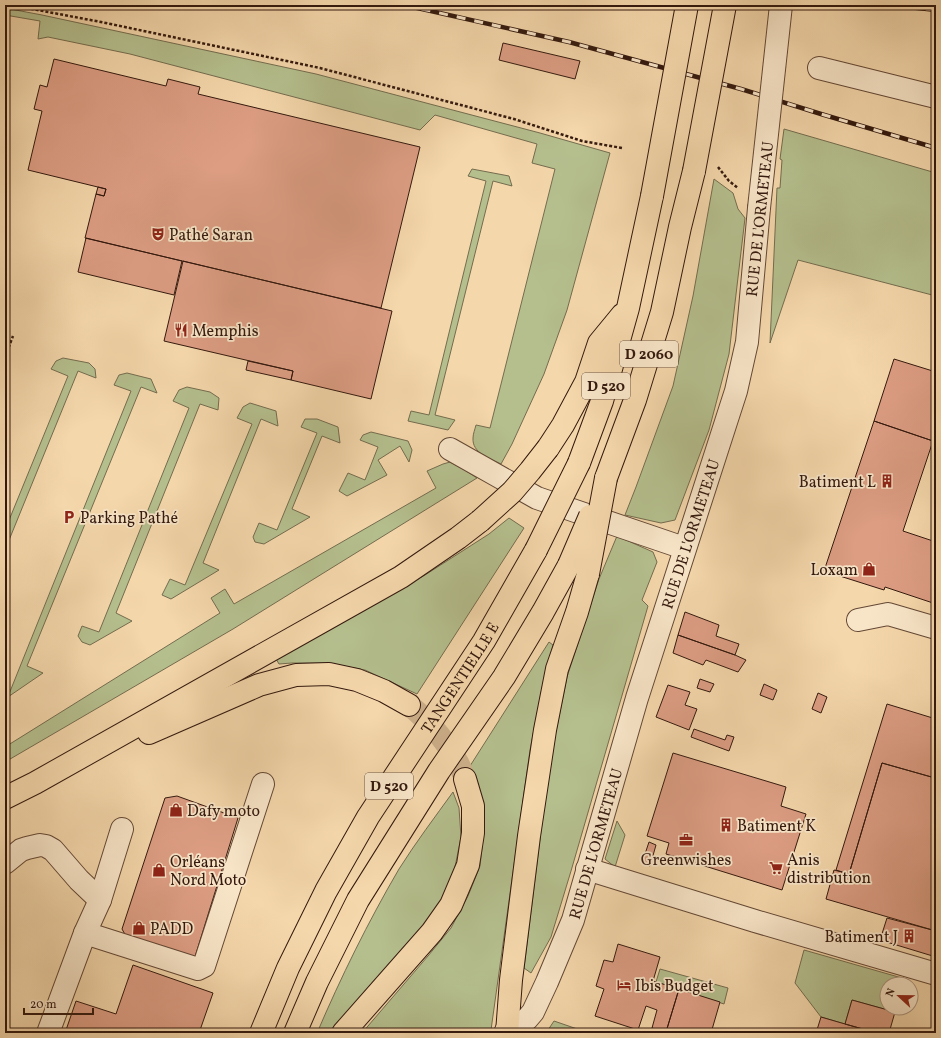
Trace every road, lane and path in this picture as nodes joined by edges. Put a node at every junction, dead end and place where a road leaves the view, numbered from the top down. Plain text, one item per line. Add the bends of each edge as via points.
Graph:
1 (11, 5) edge
2 (687, 5) edge
3 (725, 5) edge
4 (781, 5) edge
5 (820, 68) dead end
6 (936, 97) edge
7 (622, 148) dead end
8 (704, 168) junction
9 (759, 208) junction
10 (628, 308) junction
11 (13, 336) dead end
12 (5, 357) edge
13 (450, 450) dead end
14 (684, 548) junction
15 (578, 570) junction
16 (858, 620) dead end
17 (936, 628) edge
18 (409, 705) tunnel mouth
19 (465, 779) tunnel mouth
20 (35, 784) junction
21 (263, 784) dead end
22 (5, 798) edge
23 (122, 829) dead end
24 (5, 863) edge
25 (587, 869) junction
26 (100, 900) junction
27 (85, 933) junction
28 (936, 974) edge
29 (506, 1032) edge
30 (48, 1033) edge
31 (262, 1033) edge
32 (296, 1033) edge
33 (343, 1033) edge

1 - 7 path via 320,68 514,119 582,141
2 - 10 main road, TANGENTIELLE E, bridge via 652,196
3 - 8 main road, D 2060, bridge
4 - 9 street, RUE DE L'ORMETEAU, bridge
5 - 6 street
8 - 9 path via 717,165 737,186 742,200
8 - 15 main road, D 2060, bridge via 680,227 662,312
9 - 14 street, RUE DE L'ORMETEAU via 747,342 736,391
10 - 20 main road, bridge via 599,343 586,382 548,448 512,492 480,521 401,577
10 - 31 main road, TANGENTIELLE E / D 520, bridge via 602,401 580,463 536,550 484,641 368,817 330,884 288,968
11 - 12 path
13 - 14 street via 537,498
14 - 25 street, RUE DE L'ORMETEAU via 636,698
15 - 29 main road via 577,612 557,669 529,836
15 - 32 main road, D 520 via 543,612 504,677 440,771 358,900 317,982
16 - 17 street via 888,614
18 - 20 main road via 357,680 329,674 296,674 259,685
19 - 33 main road via 473,806 473,833 468,865 451,905 432,932
20 - 22 main road
21 - 27 street via 204,966 198,969
23 - 26 street
24 - 26 street via 21,850 46,846 53,850
25 - 28 street
25 - 29 street, RUE DE L'ORMETEAU via 573,920 536,1005 527,1019
26 - 27 street
27 - 30 street

